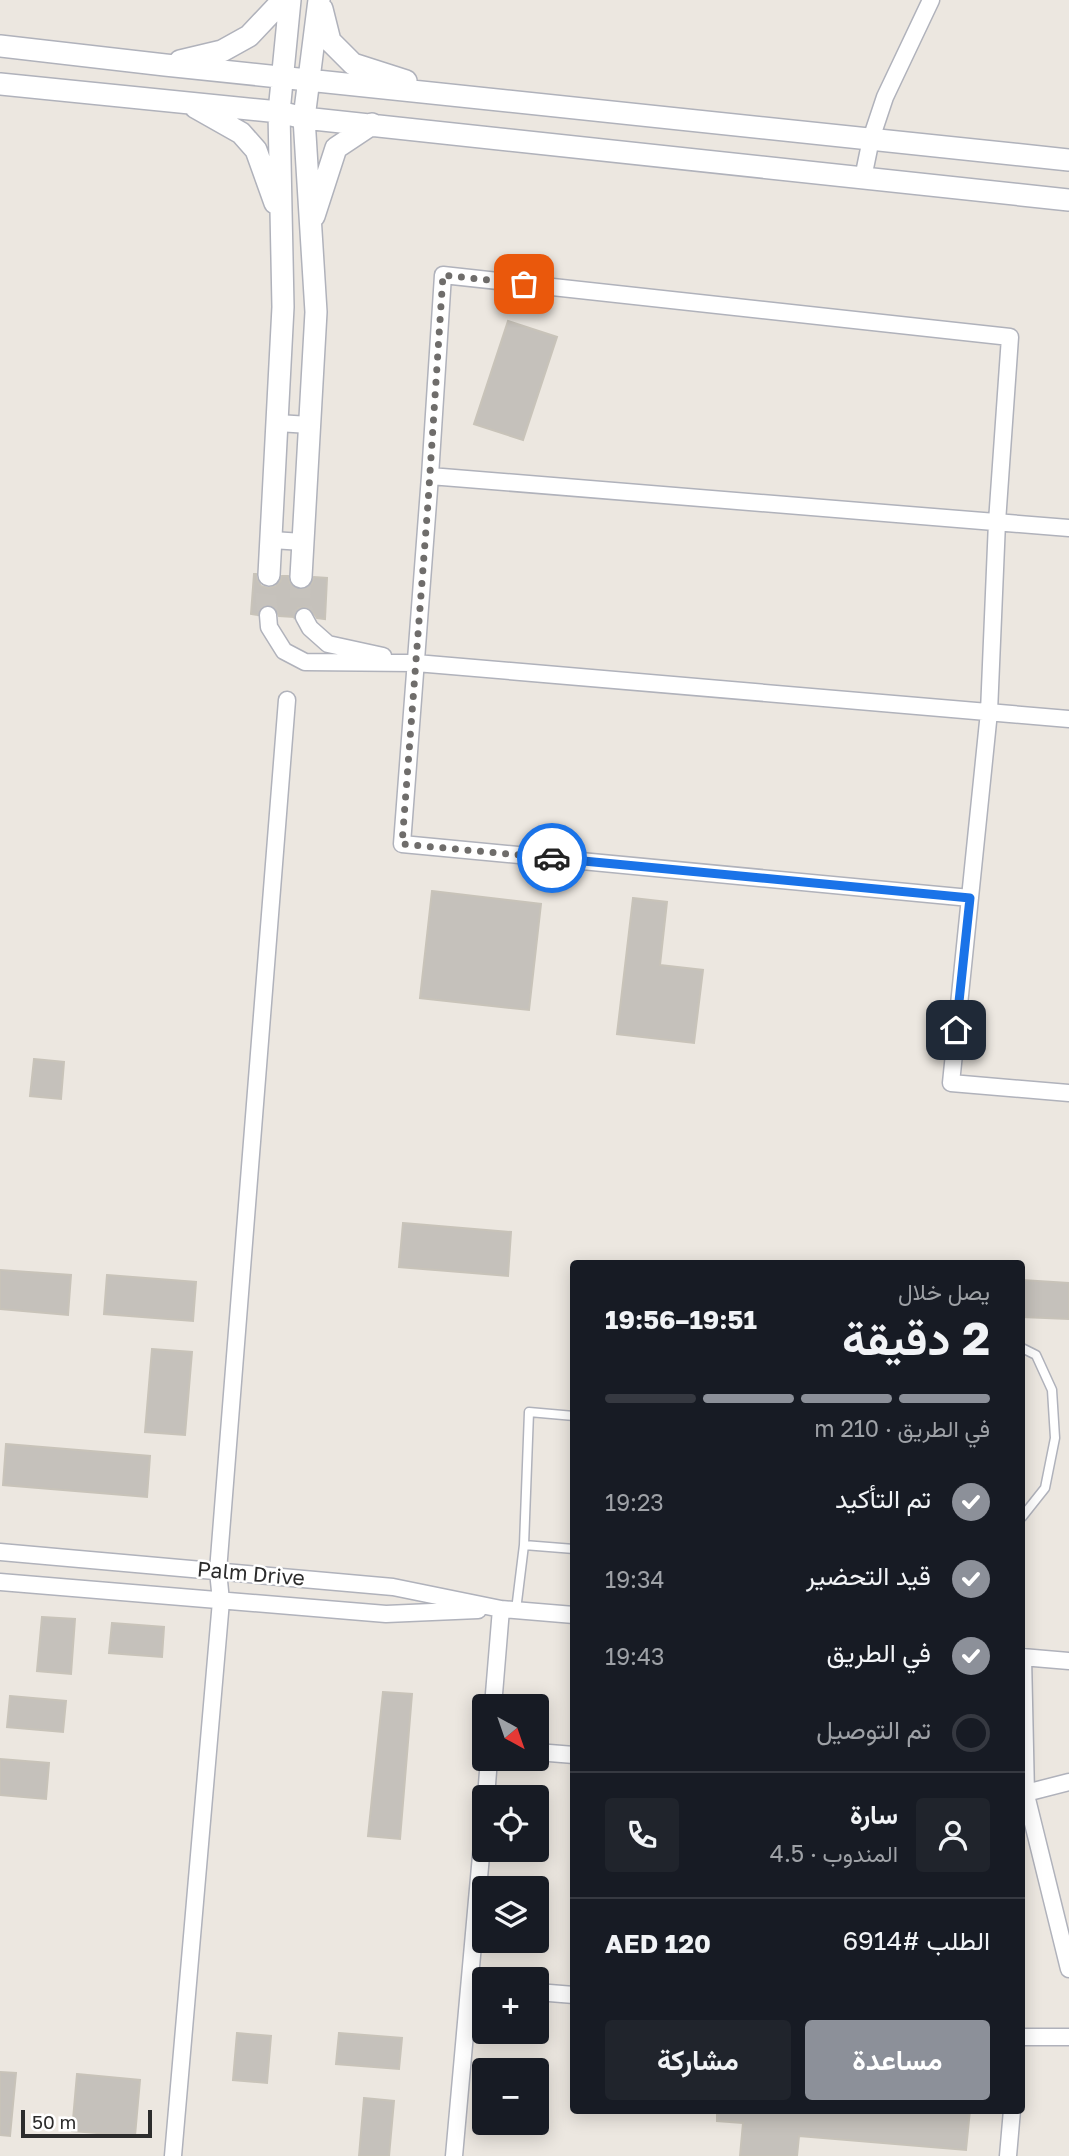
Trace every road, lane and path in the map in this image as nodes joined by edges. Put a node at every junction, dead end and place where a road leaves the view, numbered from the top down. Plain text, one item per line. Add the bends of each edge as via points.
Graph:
1 (283, 0) edge
2 (290, 0) edge
3 (319, 0) edge
4 (931, 0) edge
5 (0, 46) edge
6 (164, 65) junction
7 (282, 77) junction
8 (308, 80) junction
9 (0, 84) edge
10 (452, 95) junction
11 (187, 102) junction
12 (279, 112) junction
13 (304, 118) junction
14 (372, 124) junction
15 (871, 139) junction
16 (1069, 160) edge
17 (863, 178) junction
18 (1069, 200) edge
19 (281, 221) junction
20 (310, 228) junction
21 (277, 423) junction
22 (310, 425) junction
23 (430, 477) junction
24 (996, 522) junction
25 (1069, 528) edge
26 (272, 540) junction
27 (303, 541) junction
28 (269, 575) tunnel mouth
29 (301, 577) tunnel mouth
30 (268, 615) tunnel mouth
31 (304, 617) tunnel mouth
32 (416, 663) junction
33 (287, 700) dead end
34 (989, 712) junction
35 (1069, 719) edge
36 (970, 898) junction
37 (1069, 1093) edge
38 (1025, 1349) edge
39 (570, 1416) edge
40 (1025, 1513) edge
41 (524, 1545) junction
42 (570, 1549) edge
43 (0, 1552) edge
44 (218, 1571) junction
45 (0, 1583) edge
46 (221, 1601) junction
47 (508, 1609) junction
48 (570, 1615) edge
49 (1025, 1657) edge
50 (1069, 1661) edge
51 (495, 1694) edge
52 (550, 1753) edge
53 (570, 1755) edge
54 (1069, 1782) edge
55 (1025, 1795) edge
56 (1025, 1799) edge
57 (483, 1862) edge
58 (479, 1967) edge
59 (1069, 1969) edge
60 (549, 1993) edge
61 (570, 1995) edge
62 (472, 2028) edge
63 (1069, 2036) edge
64 (1025, 2037) edge
65 (1012, 2114) edge
66 (173, 2156) edge
67 (454, 2156) edge
68 (1008, 2156) edge

1 - 6 main road via 249,36 222,51
2 - 7 main road
3 - 8 main road
3 - 10 main road via 330,41 353,64
4 - 15 street via 885,97
5 - 6 main road
6 - 7 main road
7 - 8 main road
7 - 12 main road
8 - 10 main road
8 - 13 main road
9 - 11 main road
10 - 15 main road
11 - 12 main road
11 - 19 main road via 241,133 256,150
12 - 13 main road
12 - 19 main road
13 - 14 main road
13 - 20 main road
14 - 17 main road
14 - 20 main road via 335,148
15 - 16 main road
15 - 17 street
17 - 18 main road
19 - 21 main road via 283,307
20 - 22 main road via 316,312
21 - 22 street
21 - 26 main road
22 - 27 main road
23 - 24 street
23 - 24 street via 443,275 1010,337
23 - 32 street
24 - 25 street
24 - 34 street
26 - 27 street
26 - 28 main road
27 - 29 main road
30 - 32 street via 269,627 284,651 305,662
31 - 32 street via 328,643
32 - 34 street
32 - 36 street via 402,844
33 - 44 street
34 - 35 street
34 - 36 street
36 - 37 street via 951,1083
38 - 40 lane via 1036,1354 1052,1390 1055,1438 1045,1488
39 - 41 lane via 529,1412
41 - 42 lane
41 - 47 lane
43 - 44 street, Palm Drive
44 - 46 street
44 - 47 street, Palm Drive via 393,1587
45 - 46 street, Palm Drive
46 - 47 street, Palm Drive via 386,1614
46 - 66 street
47 - 48 street, Palm Drive
47 - 51 street
49 - 50 street
52 - 53 street
54 - 55 street
56 - 59 street
57 - 58 street
60 - 61 street
62 - 67 street
63 - 64 street
65 - 68 street

